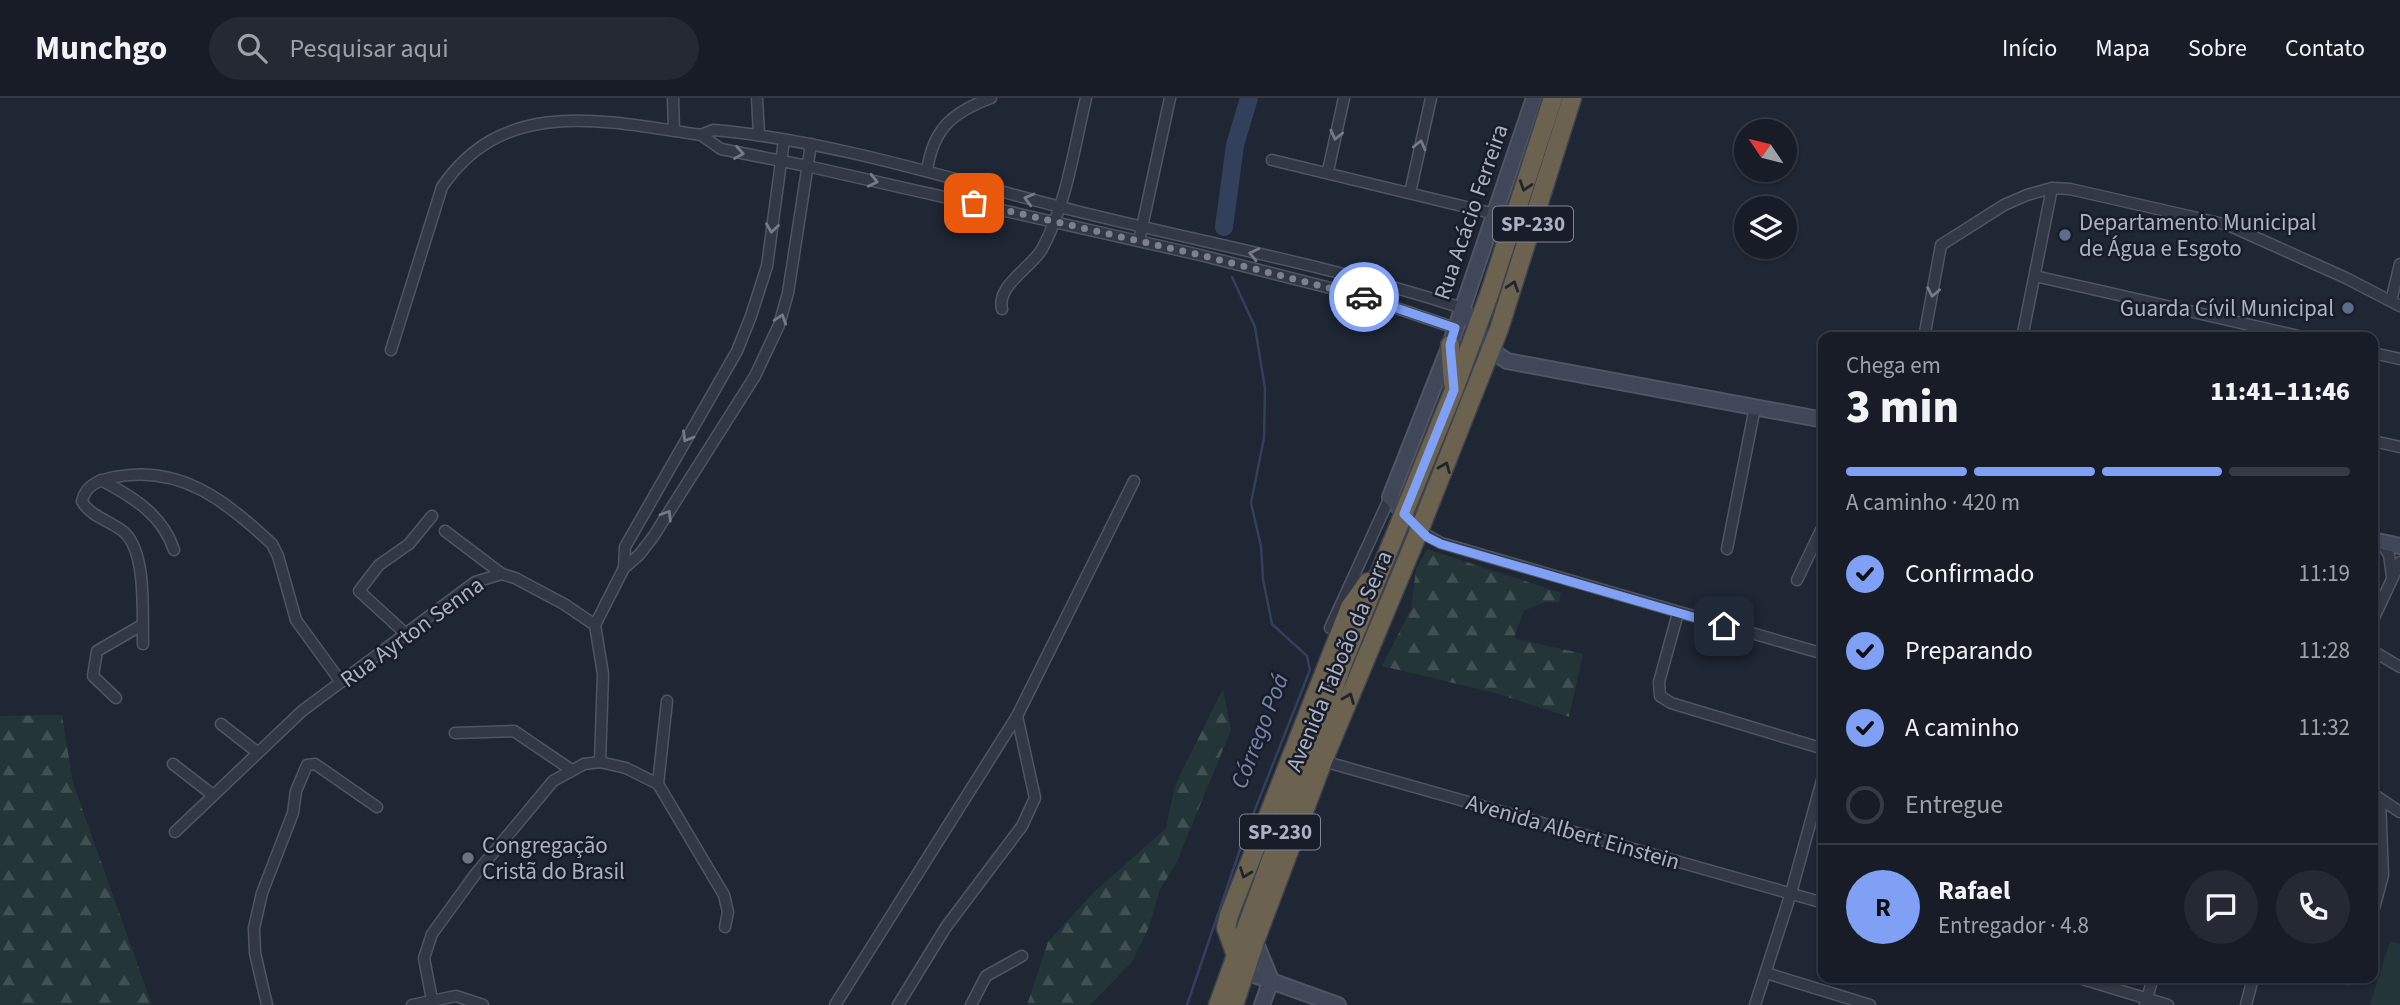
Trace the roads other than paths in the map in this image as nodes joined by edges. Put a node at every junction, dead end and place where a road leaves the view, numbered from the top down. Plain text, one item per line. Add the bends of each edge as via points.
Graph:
1 (673, 98) edge
2 (757, 98) edge
3 (991, 98) edge
4 (1086, 98) edge
5 (1170, 98) edge
6 (1344, 98) edge
7 (1431, 98) edge
8 (1534, 98) edge
9 (1543, 98) edge
10 (1553, 98) edge
11 (1572, 98) edge
12 (549, 109) dead end
13 (674, 131) junction
14 (484, 132) dead end
15 (759, 134) junction
16 (701, 135) junction
17 (784, 140) junction
18 (811, 144) junction
19 (1272, 160) dead end
20 (1533, 160) junction
21 (781, 161) junction
22 (807, 166) junction
23 (928, 171) junction
24 (1328, 171) junction
25 (2052, 188) junction
26 (1410, 192) junction
27 (1060, 207) junction
28 (1495, 214) junction
29 (1055, 222) junction
30 (1143, 227) junction
31 (1139, 242) junction
32 (1204, 242) junction
33 (1200, 255) junction
34 (1281, 260) junction
35 (2400, 264) edge
36 (1278, 275) junction
37 (2035, 276) junction
38 (1363, 278) junction
39 (1358, 295) junction
40 (2396, 303) edge
41 (1462, 308) junction
42 (1002, 310) dead end
43 (1476, 330) junction
44 (1925, 332) edge
45 (2023, 332) edge
46 (2281, 332) edge
47 (1453, 337) junction
48 (391, 350) dead end
49 (2378, 354) edge
50 (1497, 355) junction
51 (2400, 359) edge
52 (1454, 390) junction
53 (1755, 407) junction
54 (1818, 419) edge
55 (2378, 442) edge
56 (2400, 447) edge
57 (101, 480) junction
58 (1134, 481) dead end
59 (1390, 497) junction
60 (1404, 514) junction
61 (432, 516) dead end
62 (445, 531) dead end
63 (1419, 531) junction
64 (1818, 536) edge
65 (2378, 541) edge
66 (2378, 542) edge
67 (2400, 547) edge
68 (1727, 549) dead end
69 (174, 550) dead end
70 (2400, 562) edge
71 (624, 568) junction
72 (502, 574) junction
73 (2392, 576) junction
74 (1797, 580) dead end
75 (2378, 608) edge
76 (1678, 613) junction
77 (142, 625) junction
78 (595, 625) junction
79 (1330, 628) dead end
80 (406, 634) junction
81 (144, 644) dead end
82 (1818, 652) edge
83 (2378, 654) edge
84 (2400, 667) edge
85 (341, 682) junction
86 (116, 698) dead end
87 (667, 701) dead end
88 (1017, 716) junction
89 (221, 724) dead end
90 (455, 733) dead end
91 (1818, 747) edge
92 (257, 752) junction
93 (1323, 761) junction
94 (600, 762) junction
95 (173, 764) dead end
96 (570, 769) junction
97 (658, 784) junction
98 (213, 795) junction
99 (2378, 798) edge
100 (377, 807) dead end
101 (1818, 808) edge
102 (2378, 810) edge
103 (2400, 812) edge
104 (175, 832) dead end
105 (1791, 893) junction
106 (2378, 894) edge
107 (1818, 901) edge
108 (724, 927) dead end
109 (1255, 941) junction
110 (1022, 956) dead end
111 (1235, 957) junction
112 (1246, 972) junction
113 (1766, 974) junction
114 (1271, 980) junction
115 (2093, 983) edge
116 (2152, 983) edge
117 (2252, 983) edge
118 (432, 1000) junction
119 (2146, 1002) edge
120 (267, 1005) edge
121 (412, 1005) edge
122 (483, 1005) edge
123 (835, 1005) edge
124 (898, 1005) edge
125 (971, 1005) edge
126 (1218, 1005) edge
127 (1234, 1005) edge
128 (1262, 1005) edge
129 (1338, 1005) edge
130 (1755, 1005) edge
131 (1870, 1005) edge
132 (2168, 1005) edge
133 (2246, 1005) edge

1 - 13 street
2 - 15 street
3 - 23 street via 965,108 946,124 933,146
4 - 27 street
5 - 30 street
6 -> 24 street
26 -> 7 street
8 - 28 main road, Rua Acácio Ferreira
9 - 20 highway
10 - 20 highway, Avenida Taboão da Serra / SP-230
50 -> 11 highway, Avenida Taboão da Serra / SP-230
12 - 13 street
13 - 16 street
14 - 48 street via 465,149 442,187
15 - 16 street via 713,130
15 - 17 street
16 -> 21 street via 721,149
17 - 18 street
17 - 21 street
18 - 22 street
18 - 23 street
19 - 24 street
20 -> 43 highway, Avenida Taboão da Serra / SP-230
21 - 22 street
21 -> 71 street via 767,266 751,316 737,351 625,547
22 -> 29 street
71 -> 22 street via 653,537 769,347 788,293
27 -> 23 street
24 - 26 street
25 - 37 street
25 - 40 street via 2089,191 2228,225
25 -> 44 street via 2004,205 1941,245
26 - 28 street
27 - 29 street
27 - 30 street
28 - 41 main road, Rua Acácio Ferreira
29 - 31 street
29 - 42 street via 1032,262 1007,287 1000,302
30 - 31 street
30 - 32 street
31 - 33 street
32 - 33 street
34 -> 32 street
33 - 36 street
34 - 36 street
34 - 38 street
35 - 40 street
36 - 39 street
37 - 45 street
37 - 46 street
38 - 39 street
38 - 41 street
39 - 47 street
41 - 43 main road
41 - 47 main road, Rua Acácio Ferreira
43 - 50 main road
43 - 52 highway, Avenida Taboão da Serra / SP-230
47 - 52 highway
47 - 59 main road, Rua Acácio Ferreira
49 - 51 street
50 - 53 main road
63 -> 50 highway, Avenida Taboão da Serra / SP-230 via 1484,368
52 - 60 highway, Avenida Taboão da Serra / SP-230
53 - 54 main road
53 - 68 street
55 - 56 street
57 - 69 street via 161,522
57 - 77 street via 89,487 82,501 134,545
57 - 85 street via 154,474 181,479 206,490 237,513 272,544 296,620
58 - 88 street
59 - 60 main road
59 - 79 street, Rua Acácio Ferreira
60 - 63 main road
60 -> 111 highway, Avenida Taboão da Serra / SP-230 via 1339,672
61 - 80 street via 409,544 379,565 359,591
62 - 72 street
63 - 76 street via 1441,544
93 -> 63 highway, Avenida Taboão da Serra / SP-230
64 - 74 street
65 - 67 main road
66 - 73 street via 2389,555
70 - 73 street
71 - 78 street
72 - 78 street, Rua Ayrton Senna via 539,589
72 - 80 street, Rua Ayrton Senna via 475,582
73 - 75 street
76 - 82 street
76 - 91 street via 1658,682 1660,696
77 - 81 street
77 - 86 street via 97,651 93,676
78 - 94 street via 603,674
80 - 85 street, Rua Ayrton Senna
83 - 84 street
85 - 92 street, Rua Ayrton Senna
87 - 97 street
88 - 123 street
88 - 124 street via 1035,798 1021,826 946,926
89 - 92 street
90 - 96 street via 514,731
92 - 98 street, Rua Ayrton Senna
93 - 105 street, Avenida Albert Einstein
93 - 109 highway, Avenida Taboão da Serra / SP-230
94 - 96 street
94 - 97 street via 626,768
95 - 98 street
96 - 118 street via 553,781 509,833 432,934 424,958
97 - 108 street via 724,895 728,912
98 - 104 street, Rua Ayrton Senna
99 - 103 street
100 - 120 street via 309,762 254,928
101 - 105 street
102 - 106 street via 2383,875
105 - 107 street, Avenida Albert Einstein
105 - 113 street
109 - 112 highway, Avenida Taboão da Serra / SP-230
109 - 114 main road
110 - 125 street via 986,976
111 - 112 highway
111 - 126 highway, Avenida Taboão da Serra / SP-230
112 - 114 main road
112 - 127 highway, Avenida Taboão da Serra / SP-230
113 - 130 street
113 - 131 street
114 - 128 main road
114 - 129 main road
115 - 119 street
116 - 119 street
117 - 133 street
118 - 121 street
118 - 122 street via 465,997
119 - 132 street

